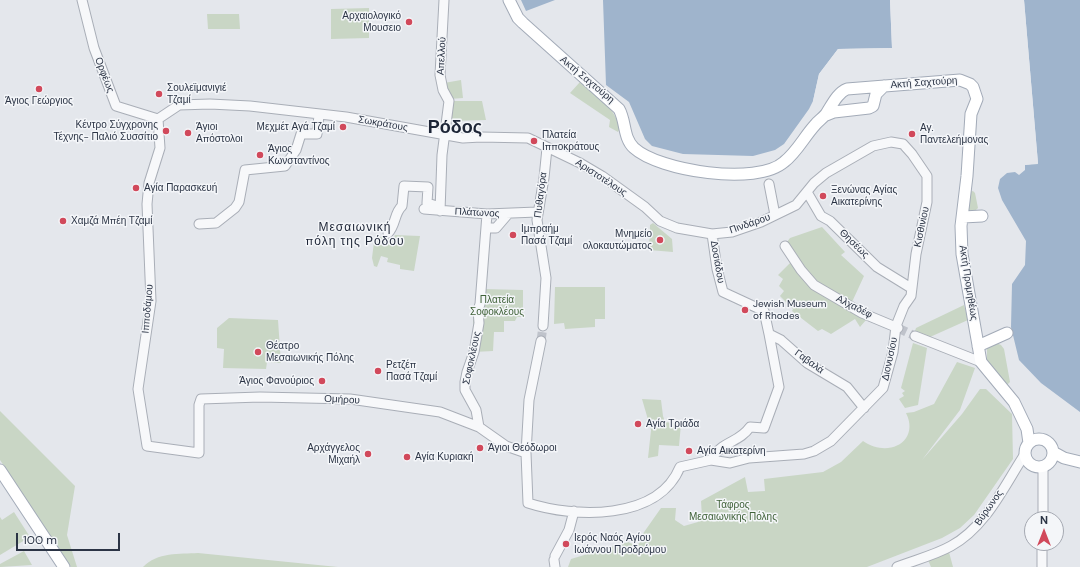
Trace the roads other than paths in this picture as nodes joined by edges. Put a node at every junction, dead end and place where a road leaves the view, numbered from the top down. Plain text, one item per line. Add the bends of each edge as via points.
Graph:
1 (82, 0) edge
2 (444, 0) edge
3 (509, 0) edge
4 (884, 86) junction
5 (976, 99) joint
6 (318, 115) junction
7 (824, 116) junction
8 (158, 120) junction
9 (445, 134) junction
10 (892, 142) joint
11 (547, 148) junction
12 (768, 178) junction
13 (806, 192) junction
14 (645, 206) joint
15 (440, 208) junction
16 (424, 209) dead end
17 (538, 212) junction
18 (487, 214) junction
19 (508, 214) junction
20 (775, 215) junction
21 (982, 216) dead end
22 (963, 217) junction
23 (199, 224) dead end
24 (487, 228) junction
25 (388, 233) dead end
26 (712, 234) junction
27 (785, 246) dead end
28 (911, 288) junction
29 (543, 326) tunnel mouth
30 (897, 327) junction
31 (1007, 333) dead end
32 (769, 334) junction
33 (915, 336) tunnel mouth
34 (541, 341) tunnel mouth
35 (978, 346) junction
36 (981, 362) junction
37 (864, 408) junction
38 (479, 427) junction
39 (1033, 441) junction
40 (199, 453) joint
41 (526, 453) junction
42 (1025, 454) junction
43 (1049, 459) junction
44 (711, 460) junction
45 (1080, 462) edge
46 (0, 470) edge
47 (574, 511) junction
48 (1043, 511) edge
49 (1042, 551) edge
50 (555, 561) edge
51 (64, 567) edge
52 (897, 567) edge
53 (1042, 567) edge

1 - 8 street, Ορφέως via 98,62 116,106
2 - 9 street, Απελλού via 440,75 443,90 449,101
3 - 12 main road, Ακτή Σαχτούρη via 522,23 619,109 628,139 639,152 664,163 705,172 758,174
4 - 5 main road, Ακτή Σαχτούρη via 960,80 973,87
4 - 7 main road, Ακτή Σαχτούρη via 851,88 843,91
4 - 7 main road, Ακτή Σαχτούρη via 876,94 873,106
5 - 22 main road, Ακτή Προμηθέως via 971,114
6 - 8 street, Σωκράτους via 250,106 210,104 179,105
6 - 9 street, Σωκράτους
6 - 23 street via 317,134 301,134 296,150 286,166 245,170 240,202 235,208 216,223
7 - 12 main road, Ακτή Σαχτούρη via 791,156
8 - 40 street, Ιπποδάμου via 160,148 148,190 150,301 138,389 139,402 147,446
9 - 11 street, Σωκράτους via 463,138 528,138
9 - 15 street, Πλάτωνος
10 - 13 street, Πινδάρου via 873,146 859,153 826,173
10 - 28 street, Κισθινίου via 903,144 927,176 927,202
11 - 14 street, Αριστοτέλους via 596,172
11 - 17 street, Πυθαγόρα
12 - 20 street
13 - 20 street, Πινδάρου via 796,205
13 - 28 street, Θησέως via 821,216 830,221 877,267
14 - 26 street, Πινδάρου via 660,221 677,228
15 - 16 street, Πλάτωνος
15 - 18 street, Πλάτωνος
15 - 25 street via 427,204 428,187 404,186 402,206
17 - 19 street, Πλάτωνος
17 - 29 street, Πυθαγόρα via 538,231 546,278
18 - 19 street, Πλάτωνος
18 - 24 street, Σοφοκλέους
19 - 24 street via 496,228
20 - 26 street, Πινδάρου via 732,232
21 - 22 main road
22 - 35 main road, Ακτή Προμηθέως via 962,254
24 - 38 street, Σοφοκλέους via 478,310 479,323 465,382 465,390 476,410
26 - 32 street, Δοσιάδου via 723,292 764,311
27 - 30 street, Αλχαδέφ via 814,285 862,313
28 - 30 street, Κισθινίου via 911,296 904,306
30 - 37 street, Διονυσίου via 883,388
31 - 35 main road
32 - 37 street, Γαβαλά via 781,340 807,363 847,387
32 - 44 street via 780,387 764,428 750,427 746,433 716,450
33 - 36 street
34 - 41 street via 529,400
35 - 36 main road, Ακτή Προμηθέως
36 - 39 main road, Ακτή Προμηθέως via 1014,402
37 - 44 street, Διονυσίου via 832,442 814,451 804,454 761,456 730,464
38 - 40 street, Ομήρου via 440,412 350,399 260,397 201,400
38 - 41 street, Ομήρου via 506,446
39 - 42 main road
39 - 43 main road via 1046,440 1052,447
41 - 47 street via 528,503 546,509
42 - 43 main road via 1030,464 1038,466
42 - 52 street, Βύρωνος via 980,524 970,534 951,546
43 - 45 main road via 1064,458
43 - 48 street
44 - 47 street via 680,467 675,479 665,489 638,505 608,512
46 - 51 main road
47 - 50 street via 569,530
49 - 53 street

